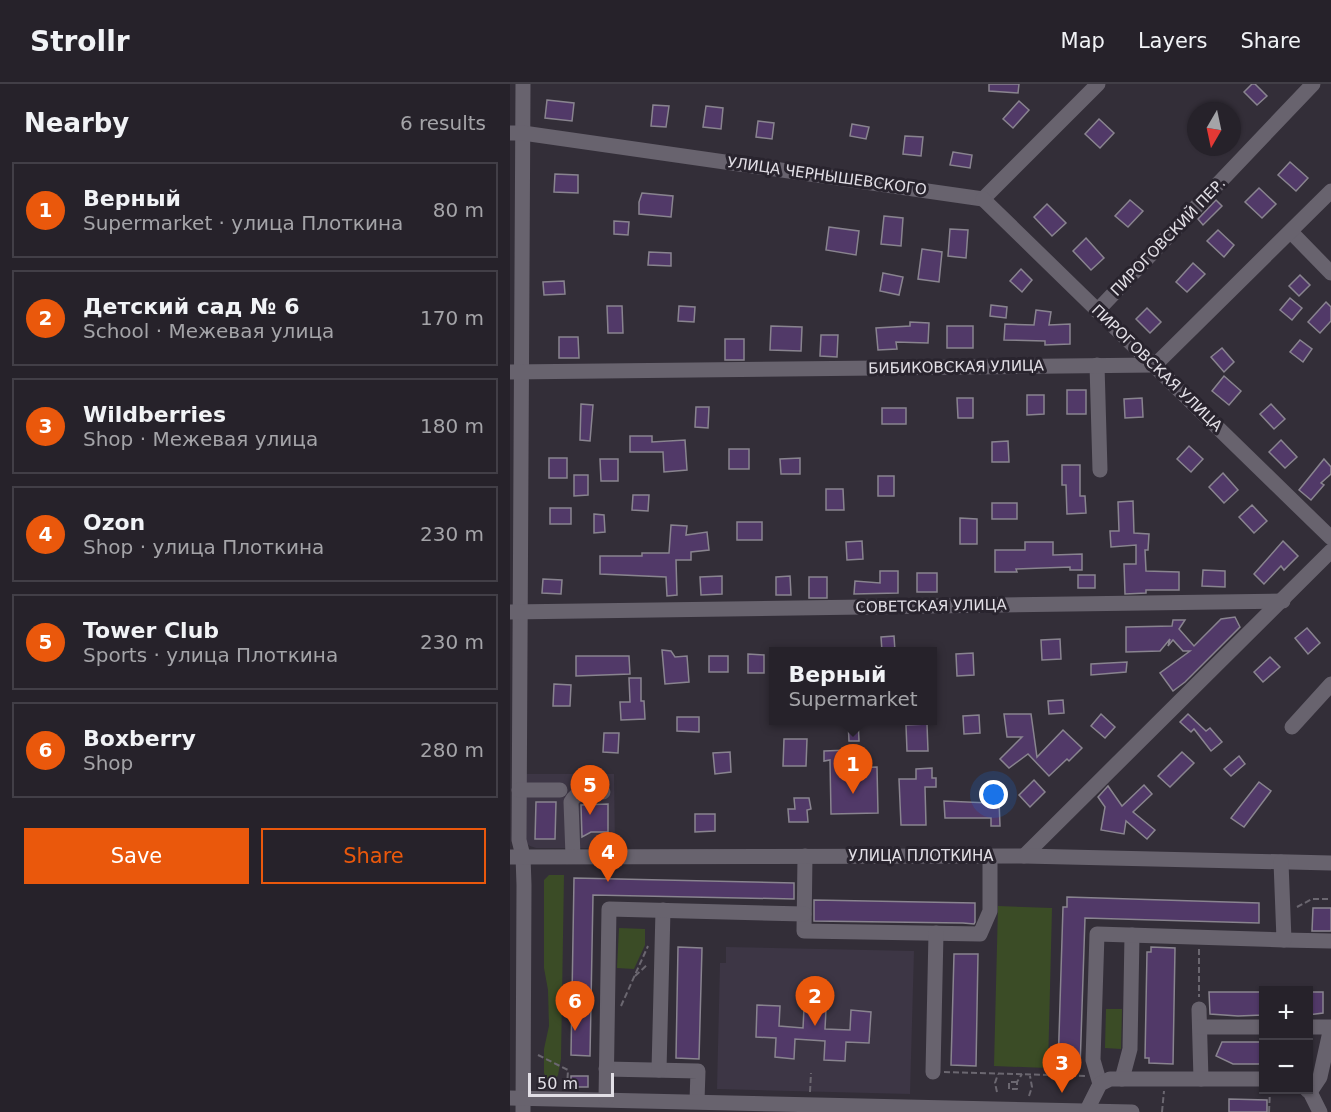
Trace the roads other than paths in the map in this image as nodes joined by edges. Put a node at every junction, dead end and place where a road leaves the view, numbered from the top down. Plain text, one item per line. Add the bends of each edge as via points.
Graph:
1 (523, 84) edge
2 (1098, 84) edge
3 (1313, 84) edge
4 (517, 133) edge
5 (1331, 191) edge
6 (983, 199) junction
7 (1291, 232) junction
8 (1331, 273) edge
9 (1097, 311) junction
10 (1097, 365) junction
11 (1155, 365) junction
12 (516, 372) edge
13 (1100, 470) dead end
14 (1331, 538) edge
15 (1331, 551) edge
16 (1283, 600) junction
17 (515, 612) edge
18 (1331, 684) edge
19 (1292, 727) dead end
20 (519, 790) junction
21 (560, 790) dead end
22 (603, 792) dead end
23 (517, 856) edge
24 (573, 856) junction
25 (805, 856) junction
26 (990, 856) junction
27 (1024, 856) junction
28 (1281, 862) junction
29 (1331, 863) edge
30 (804, 914) junction
31 (663, 917) junction
32 (936, 933) junction
33 (1132, 936) junction
34 (1284, 940) junction
35 (1331, 941) edge
36 (1199, 1009) road end
37 (1200, 1027) junction
38 (1259, 1027) edge
39 (1313, 1027) edge
40 (606, 1068) junction
41 (659, 1070) junction
42 (933, 1072) road end
43 (1122, 1079) junction
44 (1201, 1079) junction
45 (1259, 1079) edge
46 (1326, 1079) edge
47 (1100, 1084) junction
48 (1313, 1088) edge
49 (1311, 1094) edge
50 (606, 1099) junction
51 (697, 1101) junction
52 (519, 1102) edge
53 (1087, 1110) junction
54 (1132, 1112) edge
55 (1320, 1112) edge

1 - 4 street
2 - 6 street
3 - 9 street, ПИРОГОВСКИЙ ПЕР.
4 - 6 street, УЛИЦА ЧЕРНЫШЕВСКОГО
4 - 12 street
5 - 7 street
6 - 9 street, ПИРОГОВСКАЯ УЛИЦА
7 - 8 street
7 - 11 street
9 - 11 street, ПИРОГОВСКАЯ УЛИЦА
10 - 11 street, БИБИКОВСКАЯ УЛИЦА
10 - 12 street, БИБИКОВСКАЯ УЛИЦА
10 - 13 street
11 - 14 street, ПИРОГОВСКАЯ УЛИЦА
12 - 17 street
15 - 16 street
16 - 17 street, СОВЕТСКАЯ УЛИЦА
16 - 27 street
17 - 20 street
18 - 19 street
20 - 21 street
20 - 23 street
22 - 24 street via 580,793 571,802
23 - 24 street, УЛИЦА ПЛОТКИНА
23 - 52 street
24 - 25 street, УЛИЦА ПЛОТКИНА
25 - 26 street, УЛИЦА ПЛОТКИНА
25 - 30 street
26 - 27 street, УЛИЦА ПЛОТКИНА
26 - 32 street via 990,911 980,934
27 - 28 street, УЛИЦА ПЛОТКИНА
28 - 29 street, УЛИЦА ПЛОТКИНА
28 - 34 street
30 - 31 street
30 - 32 street via 804,931
31 - 40 street via 609,909
31 - 41 street
32 - 42 street
33 - 34 street
33 - 43 street via 1130,1049
33 - 47 street via 1097,934 1093,1060
34 - 35 street
36 - 37 street
37 - 38 street
37 - 44 street
39 - 46 street via 1331,1027
40 - 41 street
40 - 50 street
41 - 51 street via 698,1071
43 - 44 street
43 - 47 street
44 - 45 street
46 - 48 street
47 - 53 street
49 - 55 street
50 - 51 street
50 - 52 street
51 - 53 street
53 - 54 street

